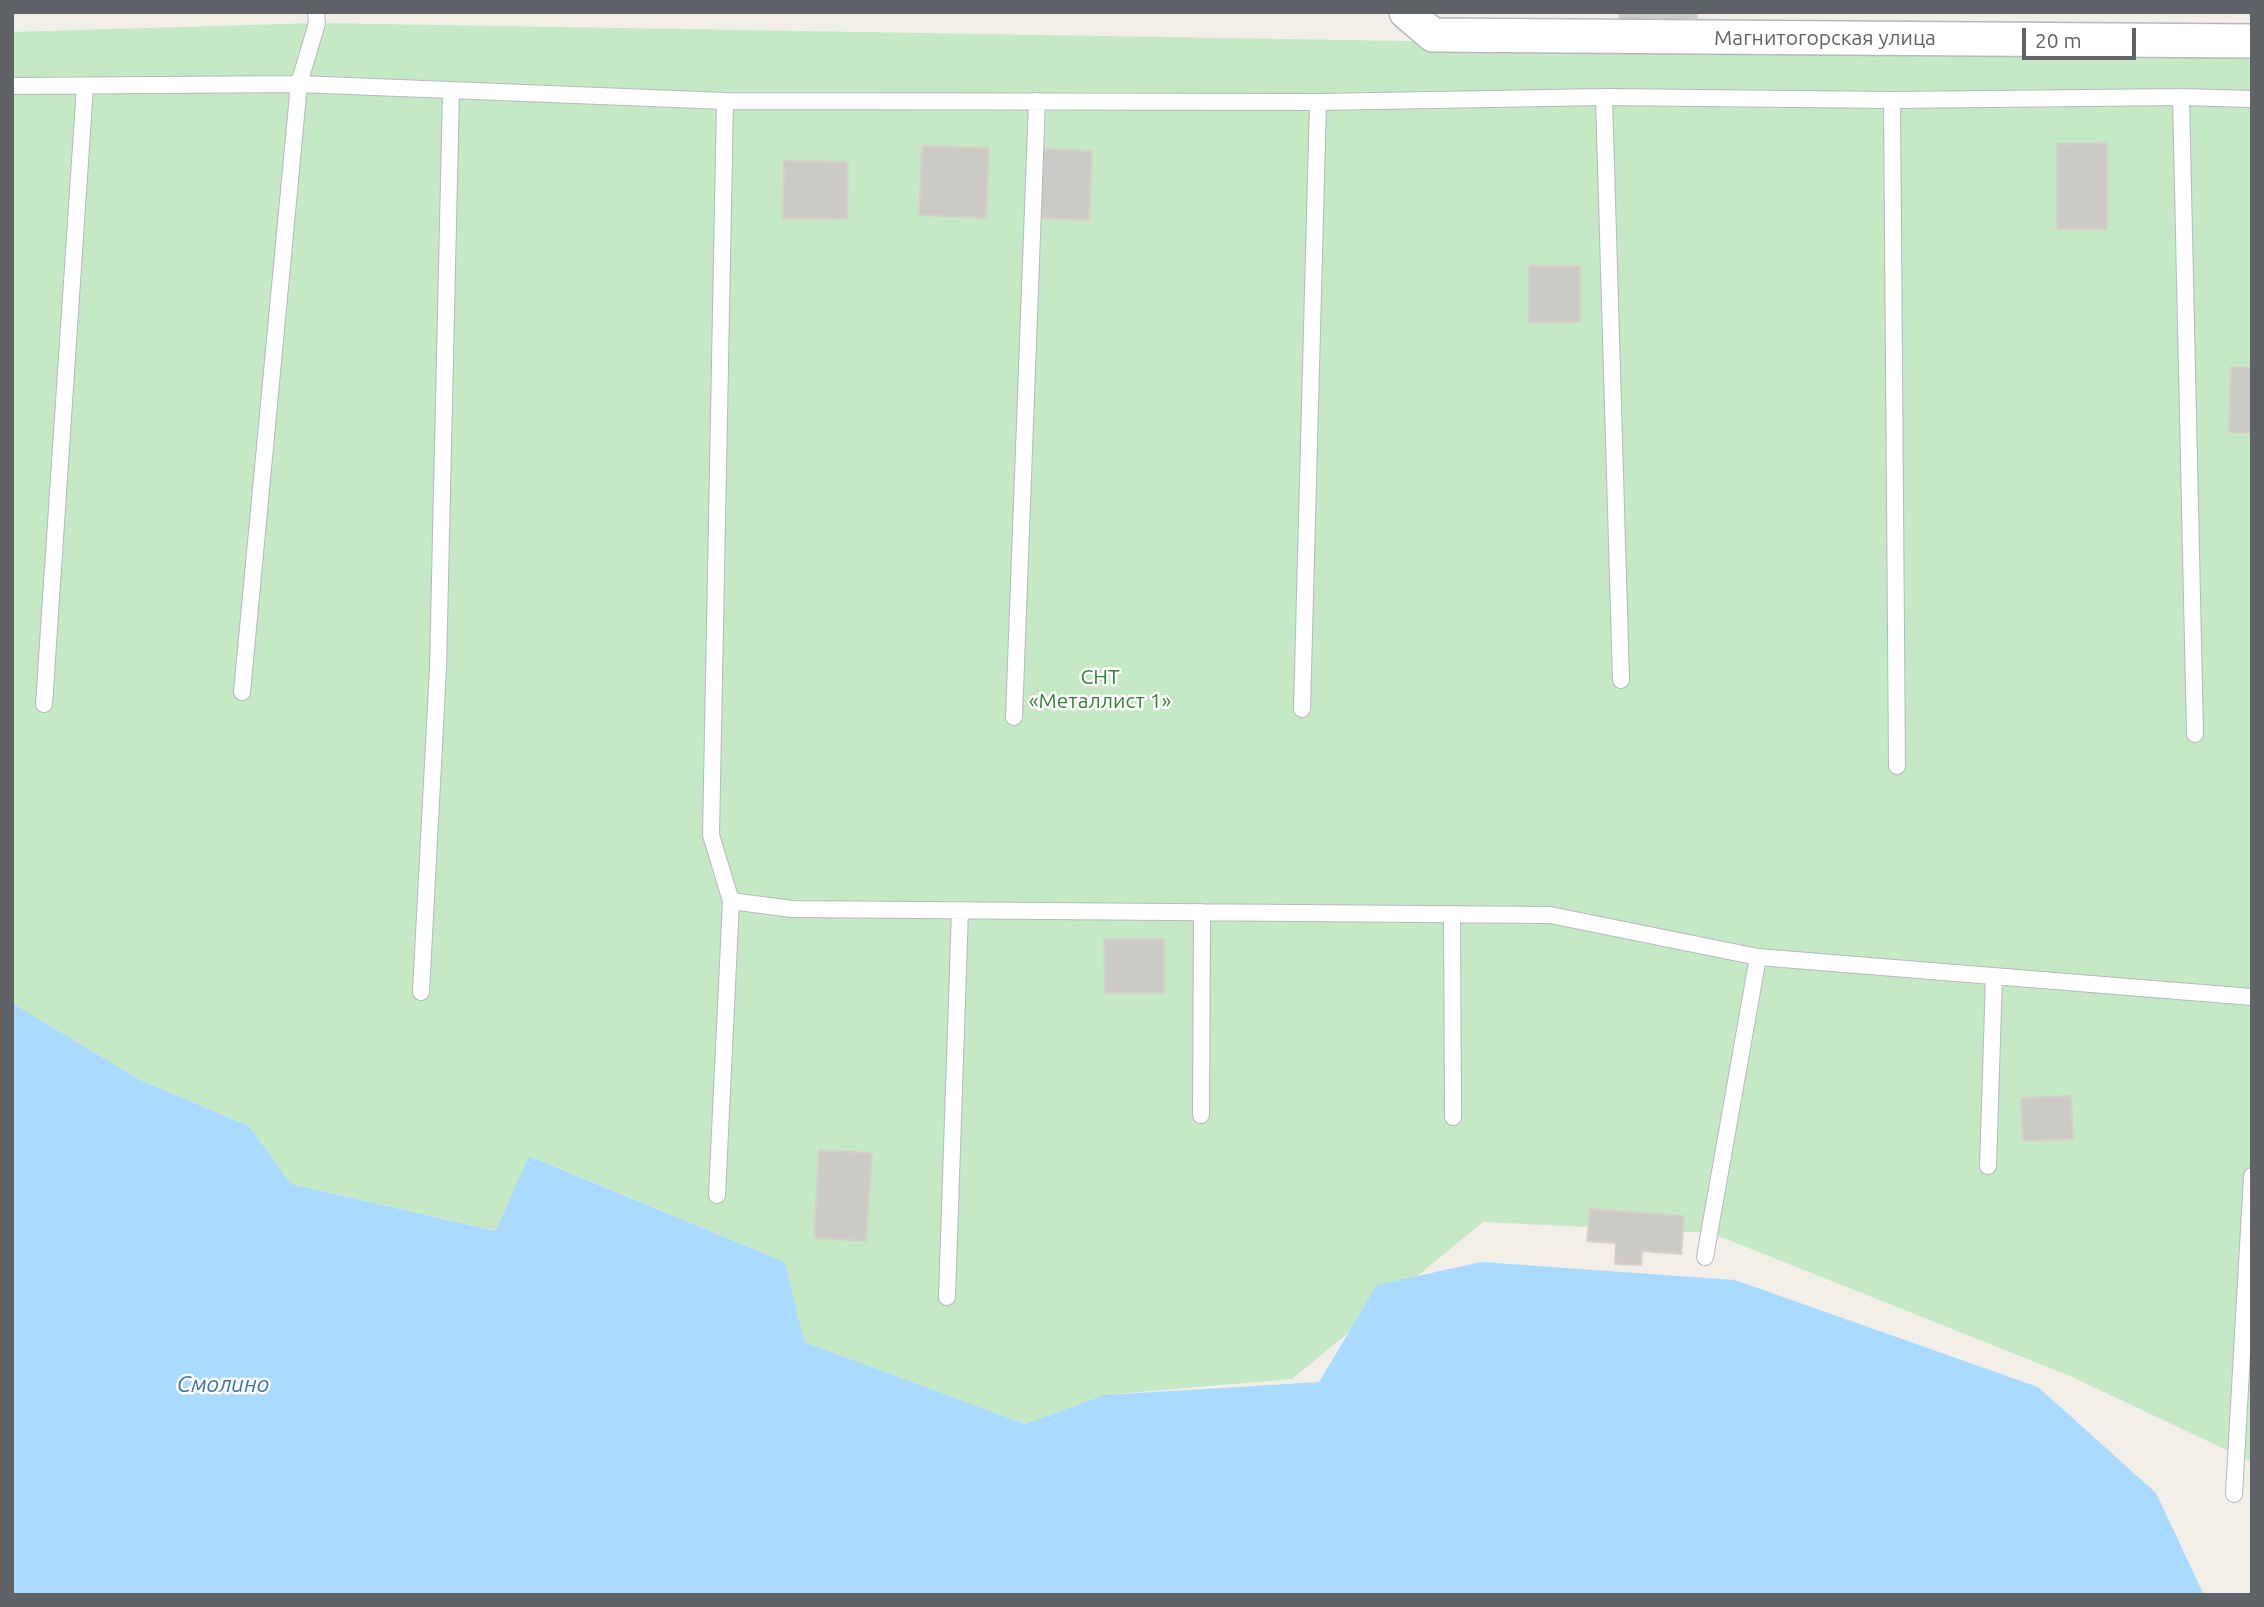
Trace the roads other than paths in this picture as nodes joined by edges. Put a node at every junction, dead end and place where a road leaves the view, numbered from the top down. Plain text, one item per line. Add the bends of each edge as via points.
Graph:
1 (316, 12) edge
2 (1406, 12) edge
3 (2252, 41) edge
4 (299, 84) junction
5 (12, 86) edge
6 (85, 86) junction
7 (451, 90) junction
8 (1604, 97) junction
9 (2181, 97) junction
10 (2252, 99) edge
11 (1892, 100) junction
12 (725, 101) junction
13 (1037, 101) junction
14 (1318, 102) junction
15 (1621, 680) dead end
16 (242, 692) dead end
17 (44, 704) dead end
18 (1302, 709) dead end
19 (1014, 717) dead end
20 (2195, 734) dead end
21 (1897, 766) dead end
22 (731, 901) junction
23 (960, 910) junction
24 (1202, 912) junction
25 (1452, 914) junction
26 (1759, 957) junction
27 (1994, 976) junction
28 (421, 992) dead end
29 (2252, 997) edge
30 (1201, 1115) dead end
31 (1453, 1117) dead end
32 (1988, 1166) dead end
33 (2252, 1176) edge
34 (717, 1195) dead end
35 (1705, 1256) dead end
36 (947, 1297) dead end
37 (2234, 1494) dead end

1 - 4 lane via 317,23
2 - 3 street, Магнитогорская улица via 1433,35
4 - 6 lane
4 - 7 lane
4 - 16 lane
5 - 6 lane
6 - 17 lane
7 - 12 lane
7 - 28 lane via 438,668
8 - 11 lane
8 - 14 lane
8 - 15 lane
9 - 10 lane
9 - 11 lane
9 - 20 lane
11 - 21 lane
12 - 13 lane
12 - 22 lane via 711,835
13 - 14 lane
13 - 19 lane
14 - 18 lane
22 - 23 lane via 792,909
22 - 34 lane
23 - 24 lane
23 - 36 lane
24 - 25 lane
24 - 30 lane
25 - 26 lane via 1550,915
25 - 31 lane
26 - 27 lane
26 - 35 lane
27 - 29 lane
27 - 32 lane
33 - 37 lane

